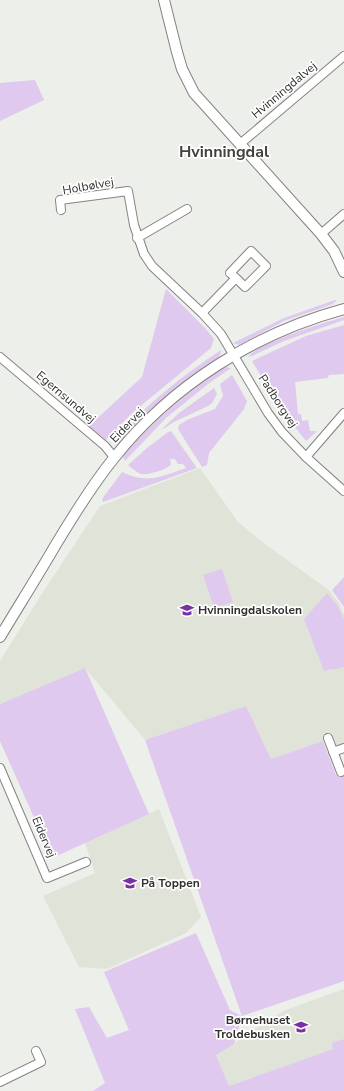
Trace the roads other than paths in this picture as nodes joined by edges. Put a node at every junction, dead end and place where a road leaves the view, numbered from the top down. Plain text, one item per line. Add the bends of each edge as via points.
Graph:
1 (164, 0) edge
2 (344, 56) edge
3 (240, 144) junction
4 (187, 209) dead end
5 (61, 210) dead end
6 (344, 214) edge
7 (322, 234) junction
8 (137, 238) junction
9 (344, 272) edge
10 (236, 278) junction
11 (344, 309) edge
12 (202, 313) junction
13 (234, 355) junction
14 (0, 356) edge
15 (344, 413) edge
16 (114, 457) junction
17 (306, 457) junction
18 (344, 491) edge
19 (4, 622) edge
20 (0, 637) edge
21 (328, 738) dead end
22 (344, 748) edge
23 (333, 752) junction
24 (0, 768) edge
25 (341, 772) dead end
26 (86, 862) dead end
27 (36, 1051) dead end
28 (0, 1082) edge

1 - 3 street via 182,69 194,93
2 - 3 street, Hvinningdalvej
3 - 7 street
4 - 8 street
5 - 8 street, Holbølvej via 60,200 128,191
6 - 7 street
7 - 9 street
8 - 12 street, Holbølvej via 152,266
10 - 10 street via 246,287 266,266 251,251 230,273
10 - 12 street
11 - 13 street, Eidervej via 271,335
12 - 13 street, Holbølvej via 221,334
13 - 16 street, Eidervej via 171,400
13 - 17 street, Padborgvej via 268,413
14 - 16 street, Egernsundvej via 105,446
15 - 17 street
16 - 19 street, Eidervej
17 - 18 street, Padborgvej
19 - 20 street, Eidervej
21 - 23 street
22 - 23 street
23 - 25 street
24 - 26 street, Eidervej via 47,878
27 - 28 street via 41,1062

